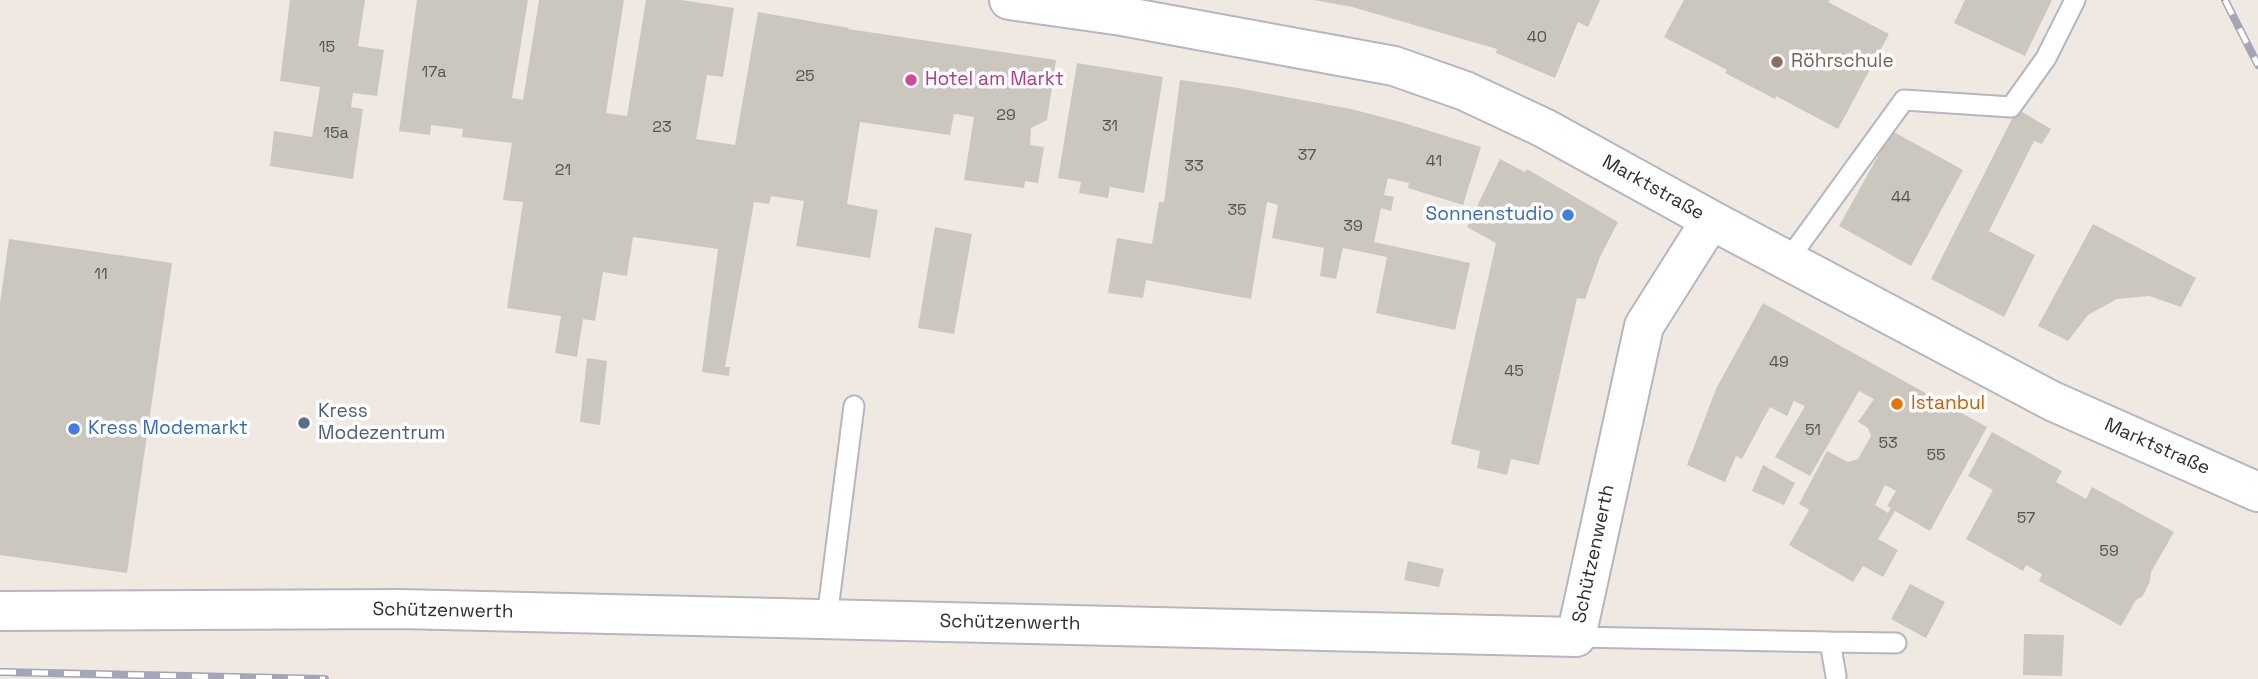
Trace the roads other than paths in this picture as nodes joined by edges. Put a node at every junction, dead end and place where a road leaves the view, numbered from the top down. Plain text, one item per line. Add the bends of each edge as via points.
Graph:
1 (1009, 0) edge
2 (2075, 0) edge
3 (1124, 8) edge
4 (1711, 220) junction
5 (1788, 260) junction
6 (854, 406) dead end
7 (2253, 490) edge
8 (0, 611) edge
9 (827, 618) junction
10 (1576, 637) junction
11 (1830, 642) junction
12 (1896, 643) dead end
13 (1836, 676) dead end

1 - 3 street, Marktstraße
2 - 5 lane via 2046,58 2011,107 1904,100
3 - 4 street, Marktstraße via 1394,66 1465,91 1544,128
4 - 5 street, Marktstraße
4 - 10 street, Schützenwerth via 1644,326
5 - 7 street, Marktstraße via 2053,401
6 - 9 lane
8 - 9 street, Schützenwerth via 400,610
9 - 10 street, Schützenwerth
10 - 11 lane
11 - 12 lane
11 - 13 lane

